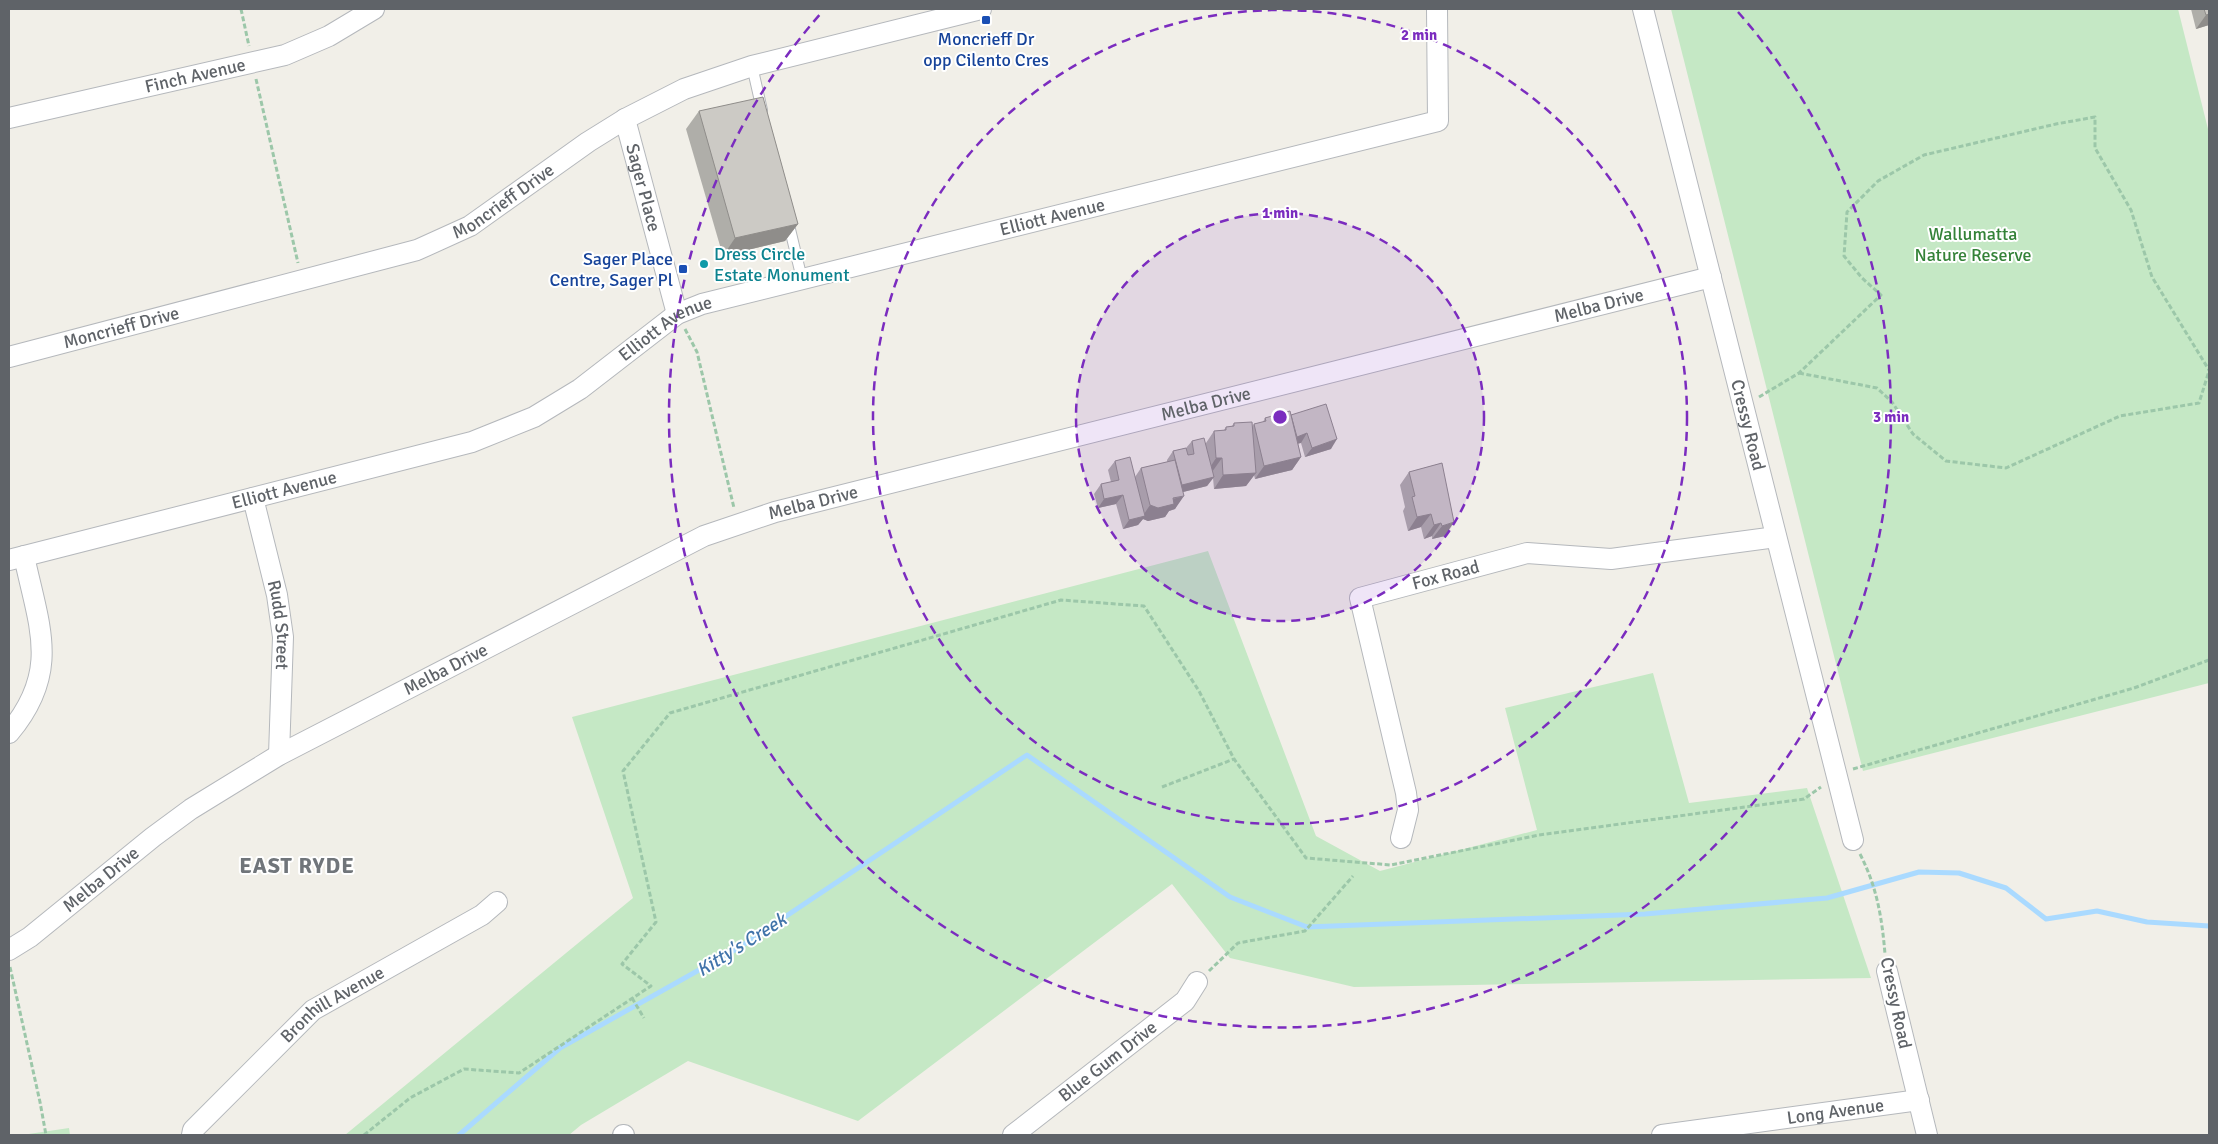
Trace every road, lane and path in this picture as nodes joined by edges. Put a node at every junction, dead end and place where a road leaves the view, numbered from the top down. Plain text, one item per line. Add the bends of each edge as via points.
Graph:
1 (241, 9) edge
2 (374, 9) edge
3 (981, 9) edge
4 (1437, 9) edge
5 (1644, 9) edge
6 (915, 17) edge
7 (252, 62) junction
8 (752, 66) junction
9 (9, 118) edge
10 (625, 119) junction
11 (765, 122) edge
12 (787, 214) edge
13 (1711, 277) junction
14 (802, 278) junction
15 (302, 280) junction
16 (677, 314) junction
17 (9, 357) edge
18 (2209, 370) edge
19 (1799, 373) junction
20 (1744, 406) junction
21 (253, 498) junction
22 (737, 523) junction
23 (1776, 537) junction
24 (16, 558) edge
25 (2209, 660) edge
26 (9, 733) edge
27 (279, 755) junction
28 (1234, 759) junction
29 (1837, 776) junction
30 (1162, 787) dead end
31 (1401, 838) dead end
32 (1853, 840) dead end
33 (1868, 870) dead end
34 (1353, 876) dead end
35 (497, 902) dead end
36 (9, 950) edge
37 (9, 963) edge
38 (1887, 971) joint
39 (1197, 982) joint
40 (632, 998) junction
41 (644, 1018) dead end
42 (1919, 1100) junction
43 (1705, 1132) edge
44 (46, 1135) edge
45 (192, 1135) edge
46 (364, 1135) edge
47 (1013, 1135) edge
48 (1662, 1135) edge
49 (1927, 1135) edge

1 - 7 path
2 - 7 street, Finch Avenue via 329,36 285,55
3 - 6 street, Moncrieff Drive
4 - 14 street, Elliott Avenue via 1438,121
5 - 13 street, Cressy Road
6 - 8 street, Moncrieff Drive
7 - 9 street, Finch Avenue
7 - 15 path
8 - 10 street, Moncrieff Drive via 684,89
8 - 11 lane
10 - 15 street, Moncrieff Drive via 470,226 417,250
10 - 16 street, Sager Place
12 - 14 lane
13 - 20 street, Cressy Road
13 - 22 street, Melba Drive
14 - 16 street, Elliott Avenue via 702,304
15 - 17 street, Moncrieff Drive
16 - 21 street, Elliott Avenue via 580,389 534,417 472,442
16 - 22 path via 697,352
18 - 19 path via 2199,403 2120,416 2006,468 1946,461 1913,434 1892,402 1877,388
18 - 19 path via 2152,277 2131,210 2095,148 2095,117 1924,155 1878,181 1847,212 1844,256 1881,295
19 - 20 path
20 - 23 street, Cressy Road
21 - 24 street, Elliott Avenue
21 - 27 street, Rudd Street via 277,595 283,637
22 - 27 street, Melba Drive via 670,552
23 - 29 street, Cressy Road
23 - 31 street, Fox Road via 1611,559 1527,553 1360,598 1406,793 1408,810
24 - 26 street via 42,641 43,657 40,678 32,698 23,717
25 - 29 path via 2134,688 1861,765
27 - 36 street, Melba Drive via 176,820
28 - 29 path via 1306,858 1391,865 1539,835 1804,799
28 - 30 path
28 - 40 path via 1199,691 1144,606 1061,600 670,713 623,771 656,922 622,964 650,986
29 - 32 street, Cressy Road
33 - 38 path, Cressy Road via 1881,911
34 - 39 path via 1305,932 1238,943
35 - 45 street, Bronhill Avenue via 482,915 312,1010 193,1130
37 - 44 path
38 - 42 street, Cressy Road
39 - 47 street, Blue Gum Drive via 1185,1001
40 - 41 path
40 - 46 path via 519,1073 464,1069 410,1098
42 - 43 street, Long Avenue
42 - 49 street, Cressy Road
43 - 48 street, Long Avenue

